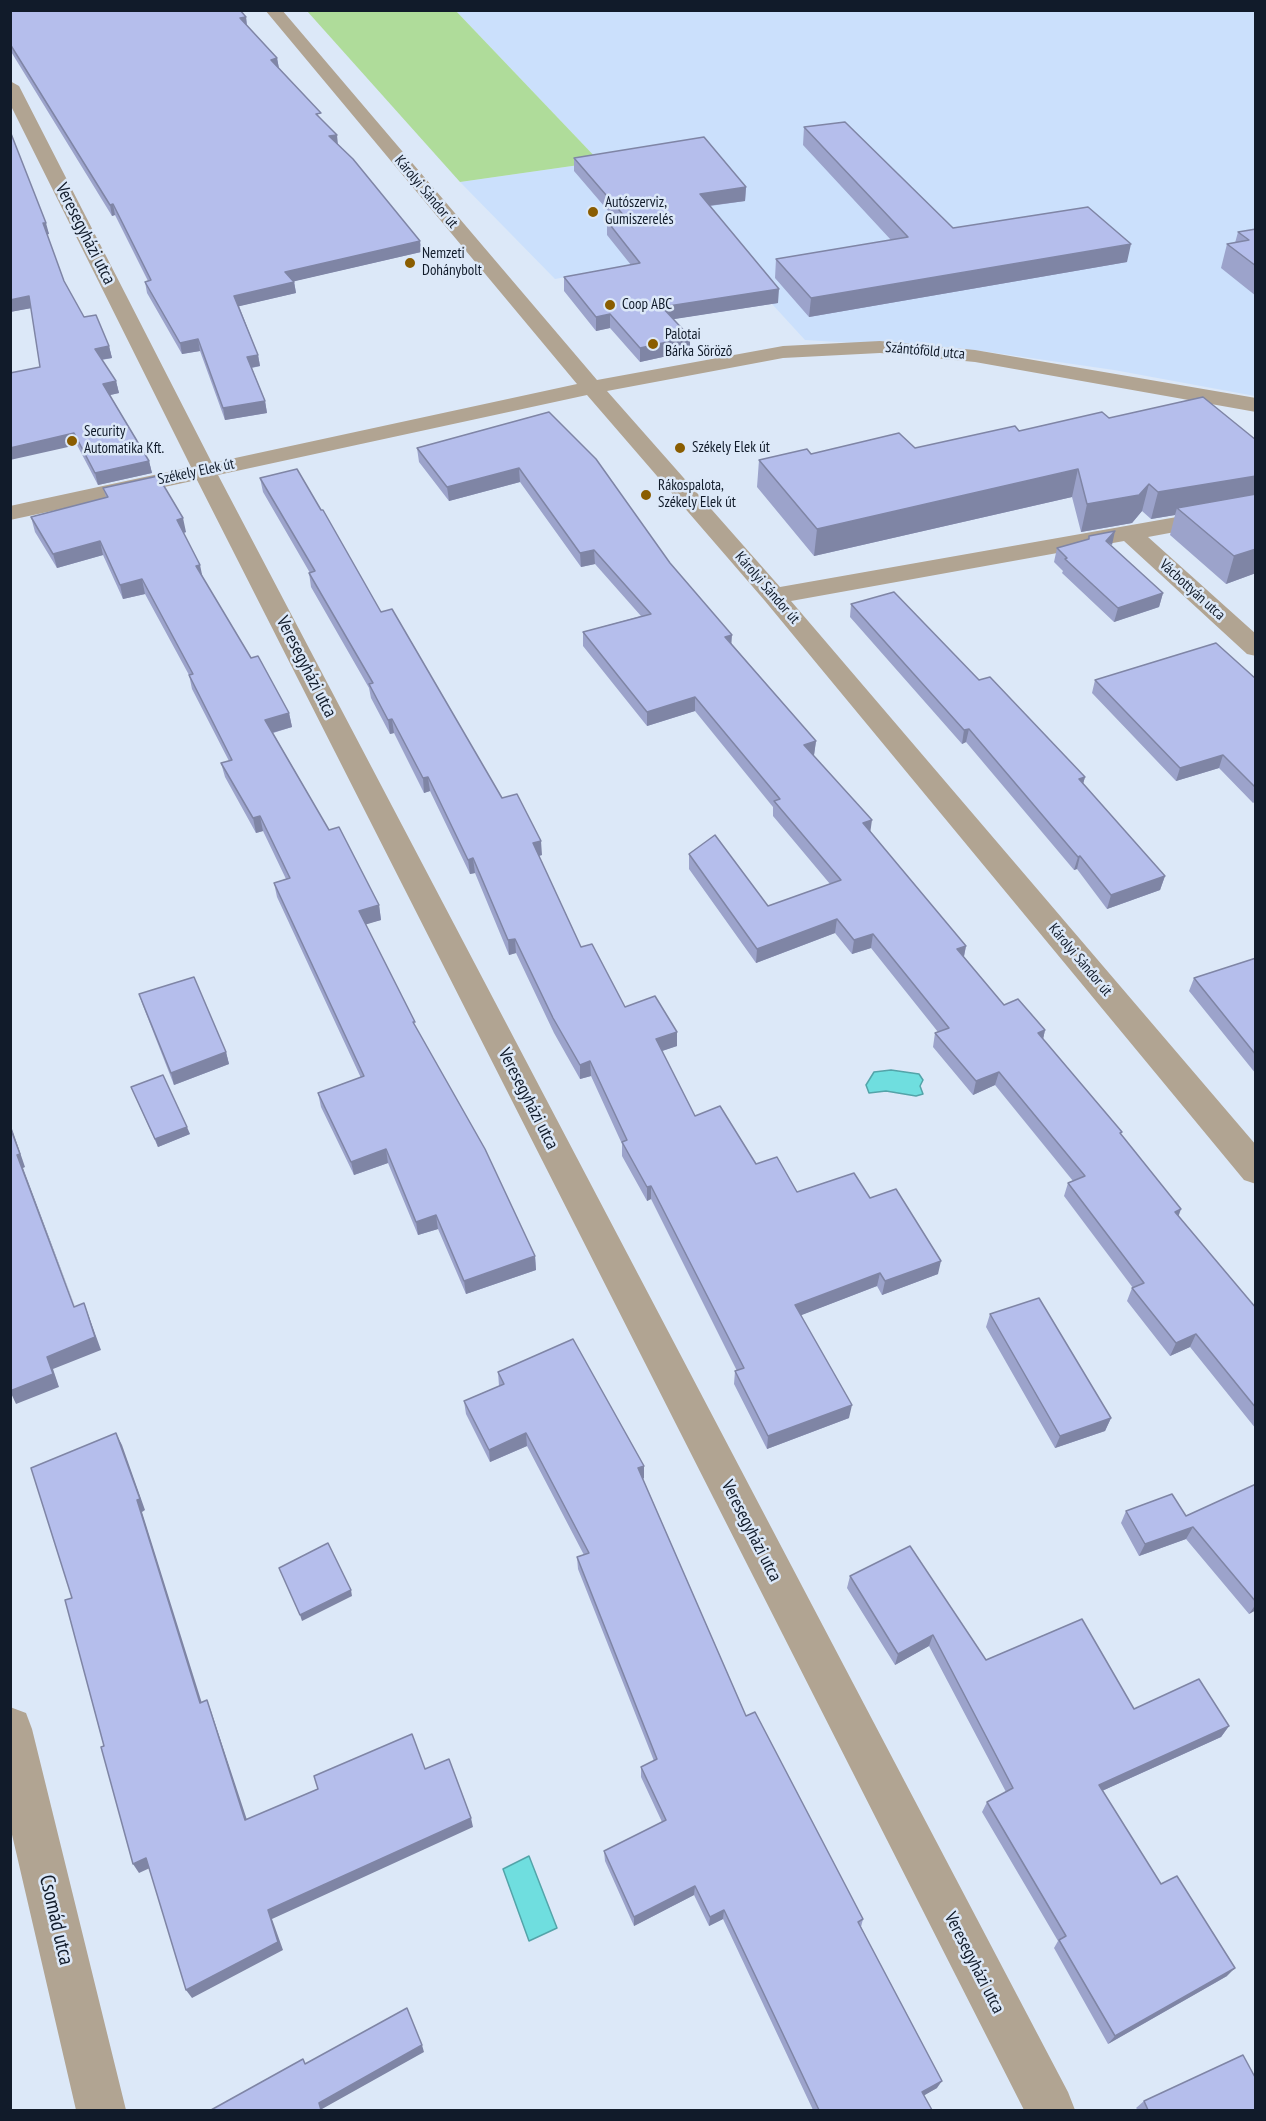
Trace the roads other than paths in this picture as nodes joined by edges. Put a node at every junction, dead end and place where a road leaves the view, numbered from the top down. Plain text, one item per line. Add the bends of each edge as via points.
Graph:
1 (273, 10) edge
2 (10, 87) edge
3 (593, 388) junction
4 (1256, 405) edge
5 (204, 470) junction
6 (1256, 510) edge
7 (10, 513) edge
8 (1128, 532) junction
9 (774, 596) junction
10 (1256, 648) edge
11 (1256, 1170) edge
12 (10, 1729) edge
13 (101, 2110) edge
14 (1050, 2110) edge

1 - 3 street, Károlyi Sándor út
2 - 5 street, Veresegyházi utca
3 - 4 street, Szántóföld utca via 783,352 880,347 975,356
3 - 5 street, Székely Elek út
3 - 9 street, Károlyi Sándor út
5 - 7 street, Székely Elek út
5 - 14 street, Veresegyházi utca
6 - 8 street
8 - 9 street
8 - 10 street, Vácbottyán utca
9 - 11 street, Károlyi Sándor út
12 - 13 street, Csomád utca

